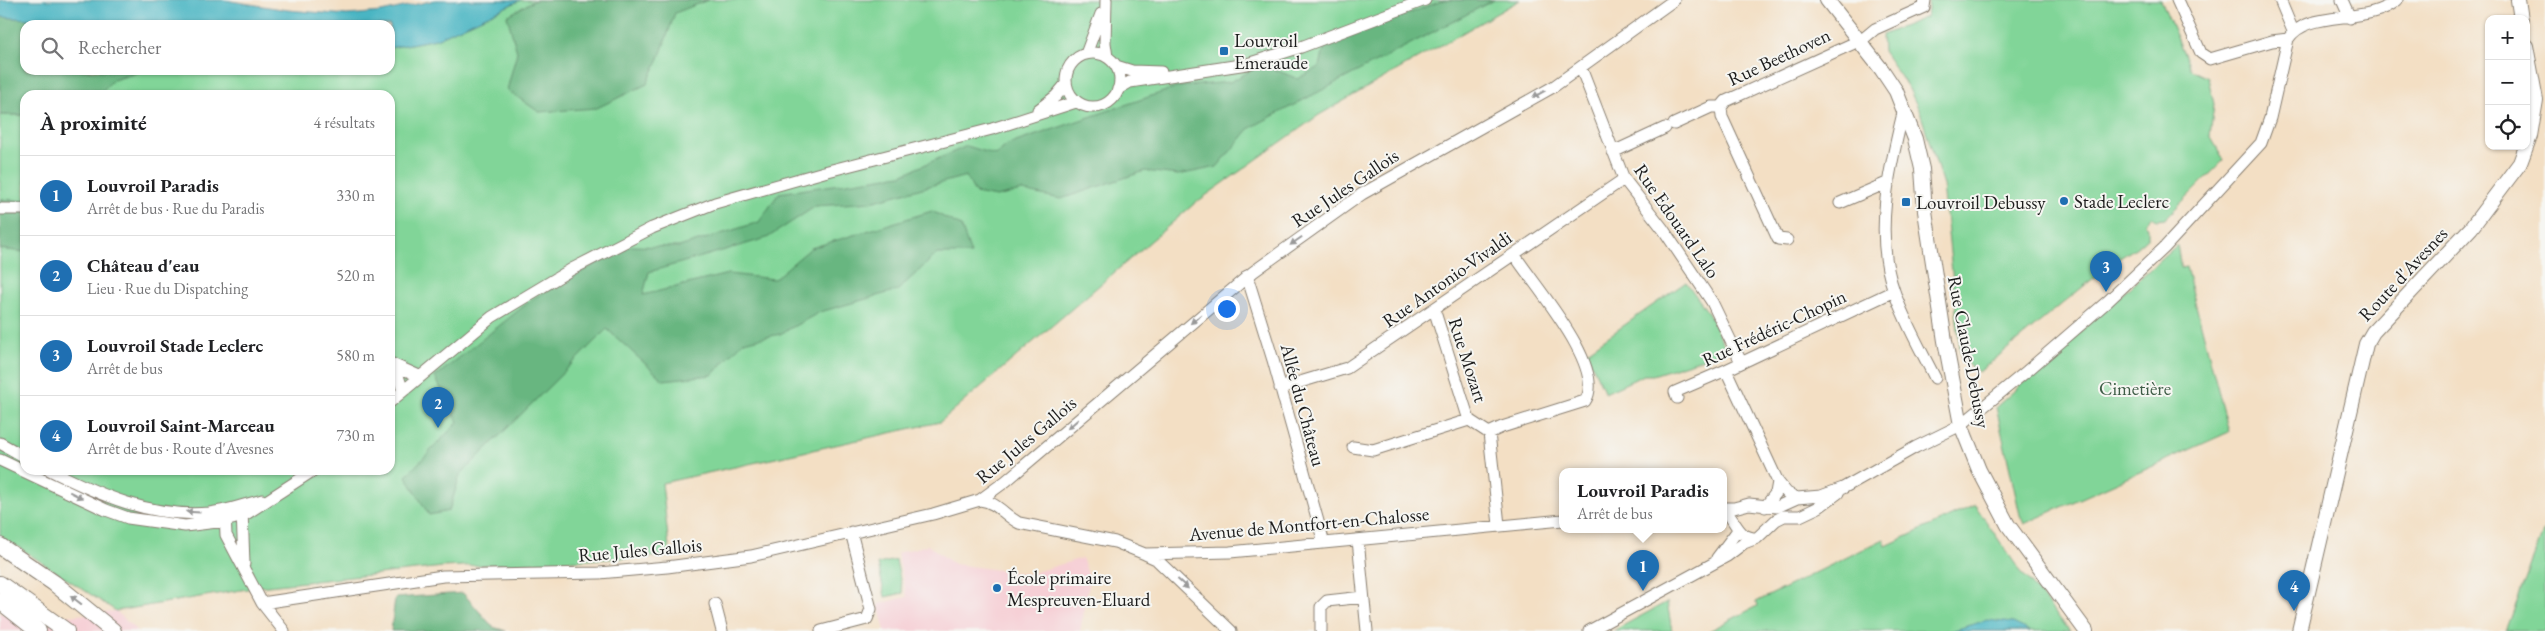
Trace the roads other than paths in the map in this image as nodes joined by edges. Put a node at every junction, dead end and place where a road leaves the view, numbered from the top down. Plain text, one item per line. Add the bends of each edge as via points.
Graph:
1 (1106, 0) edge
2 (1425, 0) edge
3 (1674, 0) edge
4 (1827, 0) edge
5 (1925, 0) edge
6 (2177, 0) edge
7 (2280, 0) edge
8 (2342, 0) edge
9 (2397, 0) edge
10 (2518, 0) edge
11 (2520, 15) edge
12 (2350, 18) junction
13 (2290, 35) junction
14 (1858, 40) junction
15 (1086, 54) junction
16 (1107, 58) junction
17 (2530, 60) edge
18 (1116, 66) junction
19 (1580, 68) junction
20 (1181, 73) junction
21 (1066, 84) junction
22 (1118, 89) junction
23 (2540, 95) edge
24 (1076, 102) junction
25 (1721, 107) junction
26 (1904, 109) junction
27 (1031, 116) junction
28 (1613, 152) junction
29 (1624, 179) junction
30 (1889, 182) junction
31 (1840, 203) dead end
32 (0, 208) edge
33 (20, 209) edge
34 (1787, 240) dead end
35 (1514, 254) junction
36 (1247, 276) junction
37 (1894, 291) junction
38 (1434, 309) junction
39 (1741, 362) junction
40 (395, 365) edge
41 (1726, 370) junction
42 (395, 371) edge
43 (419, 376) junction
44 (1935, 378) dead end
45 (1280, 388) junction
46 (403, 391) junction
47 (395, 398) edge
48 (1677, 398) dead end
49 (1469, 420) junction
50 (1960, 425) junction
51 (1490, 433) junction
52 (0, 443) edge
53 (1353, 447) dead end
54 (20, 454) edge
55 (0, 460) edge
56 (20, 469) edge
57 (32, 475) edge
58 (60, 475) edge
59 (307, 475) edge
60 (1778, 482) junction
61 (1843, 488) junction
62 (1801, 498) junction
63 (980, 500) junction
64 (1744, 506) junction
65 (1765, 506) junction
66 (1727, 508) edge
67 (242, 511) junction
68 (1808, 511) junction
69 (1727, 514) edge
70 (225, 516) junction
71 (1559, 520) edge
72 (1500, 525) junction
73 (1736, 526) junction
74 (851, 532) junction
75 (1757, 538) junction
76 (1358, 540) junction
77 (1324, 543) junction
78 (0, 546) edge
79 (1145, 554) junction
80 (1713, 564) junction
81 (244, 569) junction
82 (0, 584) edge
83 (1363, 597) junction
84 (0, 601) edge
85 (262, 603) junction
86 (715, 604) dead end
87 (38, 631) edge
88 (66, 631) edge
89 (113, 631) edge
90 (284, 631) edge
91 (722, 631) edge
92 (821, 631) edge
93 (1231, 631) edge
94 (1321, 631) edge
95 (1367, 631) edge
96 (1589, 631) edge
97 (2086, 631) edge
98 (2299, 631) edge

1 - 15 street
1 - 16 street via 1104,43
2 - 20 street via 1247,64
3 - 19 street, Rue Jules Gallois
4 - 14 main road, Rue Claude-Debussy
5 - 14 street, Rue Beethoven via 1924,7
6 - 13 street via 2201,53 2210,59
7 - 13 street
8 - 12 street
9 - 12 street via 2375,12
10 - 11 main road
12 - 13 street via 2321,21
13 - 50 street via 2270,118 2260,143 2164,248 2124,286
14 - 25 street, Rue Beethoven via 1726,101
14 - 26 main road, Rue Claude-Debussy via 1882,70
15 - 16 street via 1097,53
15 - 21 street via 1068,68
16 - 18 street
17 - 23 main road, Route d'Avesnes
18 - 20 street
18 - 22 street via 1120,81
19 - 28 street, Rue Edouard Lalo
19 -> 36 street, Rue Jules Gallois via 1553,87 1362,194
20 - 22 street via 1130,82
21 - 24 street
21 - 27 street
22 - 24 street via 1101,106
23 - 98 main road, Route d'Avesnes via 2524,154 2506,186 2373,332 2366,344
24 - 27 street
25 - 28 street via 1711,107
25 - 34 street, Rue Beethoven via 1722,116 1778,239
26 - 30 street, Rue Claude-Debussy
26 - 50 main road, Rue Claude-Debussy via 1922,170 1925,210
27 - 43 street via 715,203 652,228 572,269 492,317
28 - 29 street, Rue Edouard Lalo
29 - 35 street, Rue Antonio-Vivaldi
29 - 39 street, Rue Edouard Lalo via 1663,228 1712,302
30 - 31 street
30 - 37 street, Rue Claude-Debussy via 1885,211 1886,249
32 - 33 street
35 - 38 street, Rue Antonio-Vivaldi
35 - 51 street via 1574,341 1588,371 1590,390 1585,401
36 - 45 street, Allée du Château
36 -> 63 street, Rue Jules Gallois
37 - 39 street, Rue Frédéric-Chopin
37 - 44 street, Rue Claude-Debussy
38 - 45 street, Rue Antonio-Vivaldi via 1347,368
38 - 49 street, Rue Mozart
39 - 41 street, Rue Frédéric-Chopin
40 - 43 street
41 - 48 street, Rue Frédéric-Chopin via 1675,392
41 - 60 street
42 - 46 street
43 - 46 street
45 - 77 street, Allée du Château
46 - 47 street
49 - 51 street
49 - 53 street via 1373,450
50 - 61 street
50 - 97 main road, Rue Claude-Debussy via 2008,525
51 - 72 street
52 - 54 street
55 -> 56 street
57 -> 70 street via 128,518 185,526
70 -> 58 street via 139,508
59 - 67 street via 274,497
60 - 62 street via 1787,494
60 - 65 street via 1776,493
61 - 62 street via 1821,496
61 - 68 street via 1832,499
62 - 65 street via 1777,507
62 - 68 street via 1810,504
63 - 74 street, Rue Jules Gallois
63 - 79 street, Avenue de Montfort-en-Chalosse via 991,501 1006,516 1019,523 1114,542
64 - 65 street
64 - 66 street
64 - 73 street via 1736,515
67 - 70 street
67 - 81 street
68 - 75 street via 1800,516 1784,516 1776,520
69 - 73 street
70 - 81 street via 226,535
71 - 72 street, Avenue de Montfort-en-Chalosse
72 - 76 street, Avenue de Montfort-en-Chalosse
73 - 75 street via 1747,538
73 - 80 street
74 - 85 street, Rue Jules Gallois via 751,556 667,567 599,573 443,576
74 - 92 street via 871,609 867,619
75 - 80 street
76 - 77 street, Avenue de Montfort-en-Chalosse
76 - 83 street
77 - 79 street, Avenue de Montfort-en-Chalosse via 1230,552
89 -> 78 highway via 54,583
79 -> 93 street via 1156,559
80 - 96 street
81 - 85 street
82 - 88 highway
83 - 94 street via 1327,601 1321,607
83 - 95 street
84 - 87 highway
85 - 90 street
86 - 91 street

